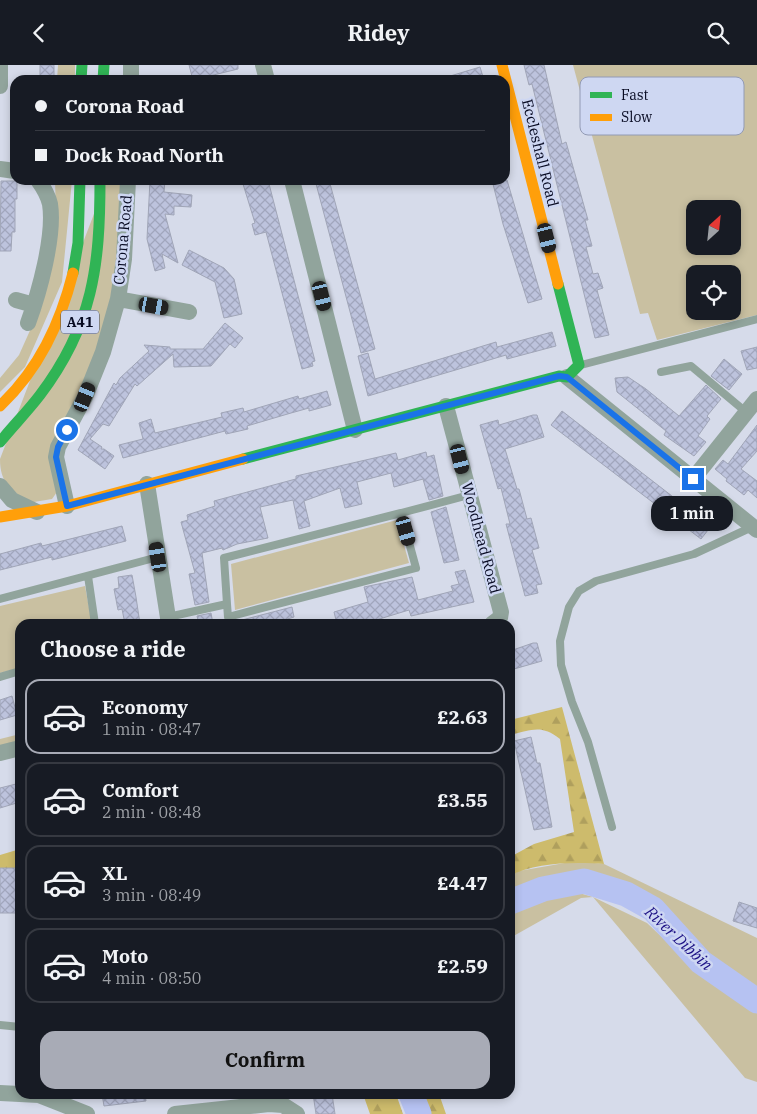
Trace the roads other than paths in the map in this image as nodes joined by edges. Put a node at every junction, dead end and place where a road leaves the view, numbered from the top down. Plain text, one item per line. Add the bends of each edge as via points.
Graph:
1 (0, 65) edge
2 (0, 81) edge
3 (0, 86) edge
4 (510, 96) edge
5 (41, 185) edge
6 (80, 185) edge
7 (100, 185) edge
8 (128, 185) edge
9 (293, 185) edge
10 (118, 299) junction
11 (16, 300) dead end
12 (34, 305) junction
13 (189, 312) dead end
14 (757, 319) edge
15 (28, 323) dead end
16 (580, 365) junction
17 (661, 372) dead end
18 (567, 377) junction
19 (757, 399) edge
20 (0, 406) edge
21 (446, 406) junction
22 (746, 412) junction
23 (355, 430) junction
24 (0, 442) edge
25 (693, 479) junction
26 (147, 484) junction
27 (0, 486) edge
28 (469, 495) junction
29 (67, 506) junction
30 (37, 512) junction
31 (401, 513) junction
32 (0, 517) edge
33 (755, 528) edge
34 (158, 557) junction
35 (88, 576) junction
36 (0, 599) edge
37 (227, 604) junction
38 (496, 618) edge
39 (94, 619) edge
40 (168, 619) edge
41 (172, 619) edge
42 (15, 672) edge
43 (0, 677) edge
44 (15, 749) edge
45 (0, 753) edge
46 (612, 827) dead end
47 (0, 1025) edge
48 (15, 1026) edge
49 (0, 1093) edge
50 (15, 1094) edge
51 (49, 1099) edge
52 (289, 1105) edge
53 (83, 1113) edge
54 (184, 1113) edge

1 - 2 street
2 - 3 street
4 - 16 main road, Eccleshall Road
5 - 12 street via 48,197 51,215
6 - 20 main road, A41 via 77,251 70,288 42,355 26,380
7 - 24 main road, A41 via 100,228 94,283 82,318 64,357 40,395
8 - 10 street, Corona Road via 124,259
9 - 23 street
10 - 13 street, Corona Road
10 - 29 street, Corona Road via 103,352 85,397 58,447 56,457
11 - 12 street
12 - 15 street
14 - 16 lane
16 - 18 main road
17 - 22 lane via 691,366
18 - 21 main road via 559,376
18 - 25 street
19 - 22 street
21 - 23 main road
21 - 28 street, Woodhead Road
22 - 25 street
23 - 26 main road
25 - 33 street
26 - 29 main road
26 - 34 street
27 - 30 street via 12,500
28 - 31 lane
28 - 38 street, Woodhead Road
29 - 30 main road
30 - 32 main road
31 - 37 lane via 224,559
31 - 37 lane via 416,568 228,617
33 - 46 lane via 694,555 596,581 578,591 569,607 560,641 562,665
34 - 35 lane
34 - 40 street
35 - 36 lane
35 - 39 lane
37 - 41 lane
42 - 43 lane
44 - 45 street
47 - 48 lane
49 - 50 street
51 - 53 street
52 - 54 street via 269,1104

